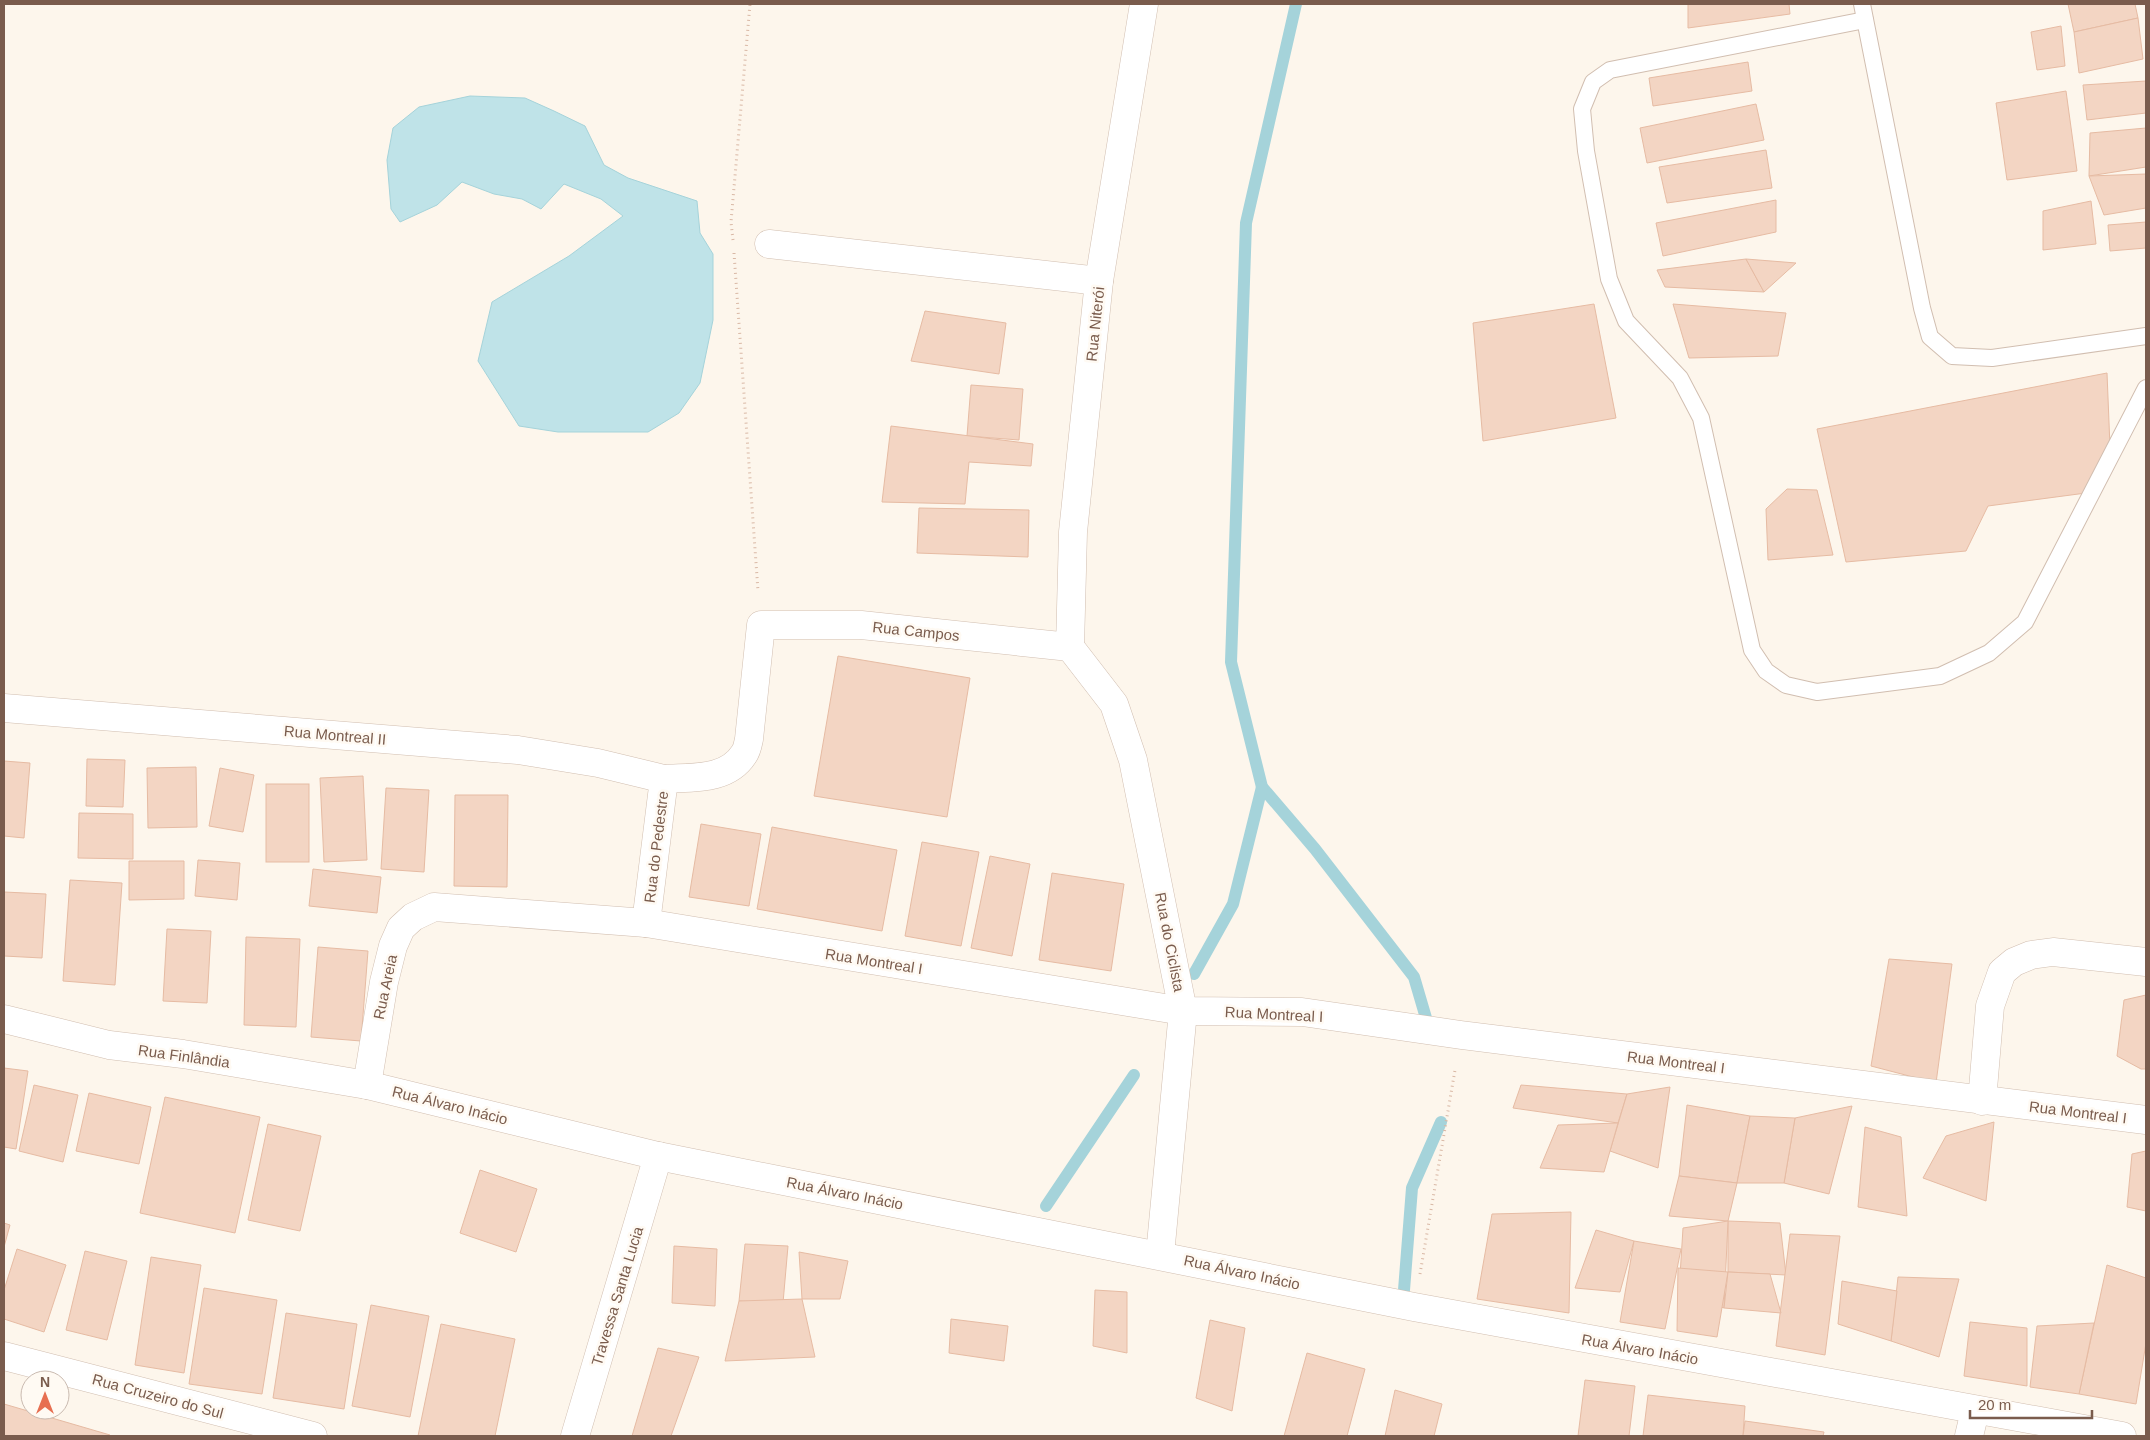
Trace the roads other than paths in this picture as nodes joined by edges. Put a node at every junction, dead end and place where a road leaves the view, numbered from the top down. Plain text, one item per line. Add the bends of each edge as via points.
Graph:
1 (1144, 4) edge
2 (1862, 4) edge
3 (1865, 20) junction
4 (770, 244) dead end
5 (1099, 281) junction
6 (2146, 336) edge
7 (2146, 388) edge
8 (761, 625) joint
9 (1070, 647) junction
10 (4, 708) edge
11 (664, 779) junction
12 (434, 907) joint
13 (646, 923) junction
14 (2146, 962) edge
15 (1183, 1011) junction
16 (4, 1019) edge
17 (367, 1085) junction
18 (1982, 1101) junction
19 (2146, 1120) edge
20 (658, 1156) junction
21 (1160, 1255) junction
22 (4, 1356) edge
23 (1972, 1423) edge
24 (313, 1436) edge
25 (575, 1436) edge
26 (2122, 1436) edge

1 - 5 street, Rua Niterói
2 - 3 lane
3 - 6 lane via 1930,338 1952,356 1992,358
3 - 7 lane via 1610,70 1593,82 1582,109 1586,151 1609,280 1626,321 1680,378 1702,418 1752,650 1766,671 1786,685 1817,692 1940,676 1989,653 2025,622
4 - 5 street
5 - 9 street, Rua Niterói via 1073,532
8 - 9 street, Rua Campos via 861,625
8 - 11 street, Rua do Pedestre via 745,754 716,776
9 - 15 street, Rua do Ciclista via 1114,704 1133,760
10 - 11 street, Rua Montreal II via 518,750 598,763
11 - 13 street, Rua do Pedestre
12 - 13 street, Rua Montreal I
12 - 17 street, Rua Areia via 413,917 402,928 394,946 384,982
13 - 15 street, Rua Montreal I
14 - 18 street via 2053,952 2031,955 2014,962 2002,972 1990,1006
15 - 18 street, Rua Montreal I via 1302,1012
15 - 21 street, Rua do Ciclista
16 - 17 street, Rua Finlândia via 109,1046 183,1054
17 - 20 street, Rua Álvaro Inácio
18 - 19 street, Rua Montreal I
20 - 21 street, Rua Álvaro Inácio
20 - 25 street, Travessa Santa Lucia
21 - 23 street, Rua Álvaro Inácio
22 - 24 street, Rua Cruzeiro do Sul
23 - 26 street, Rua Álvaro Inácio

